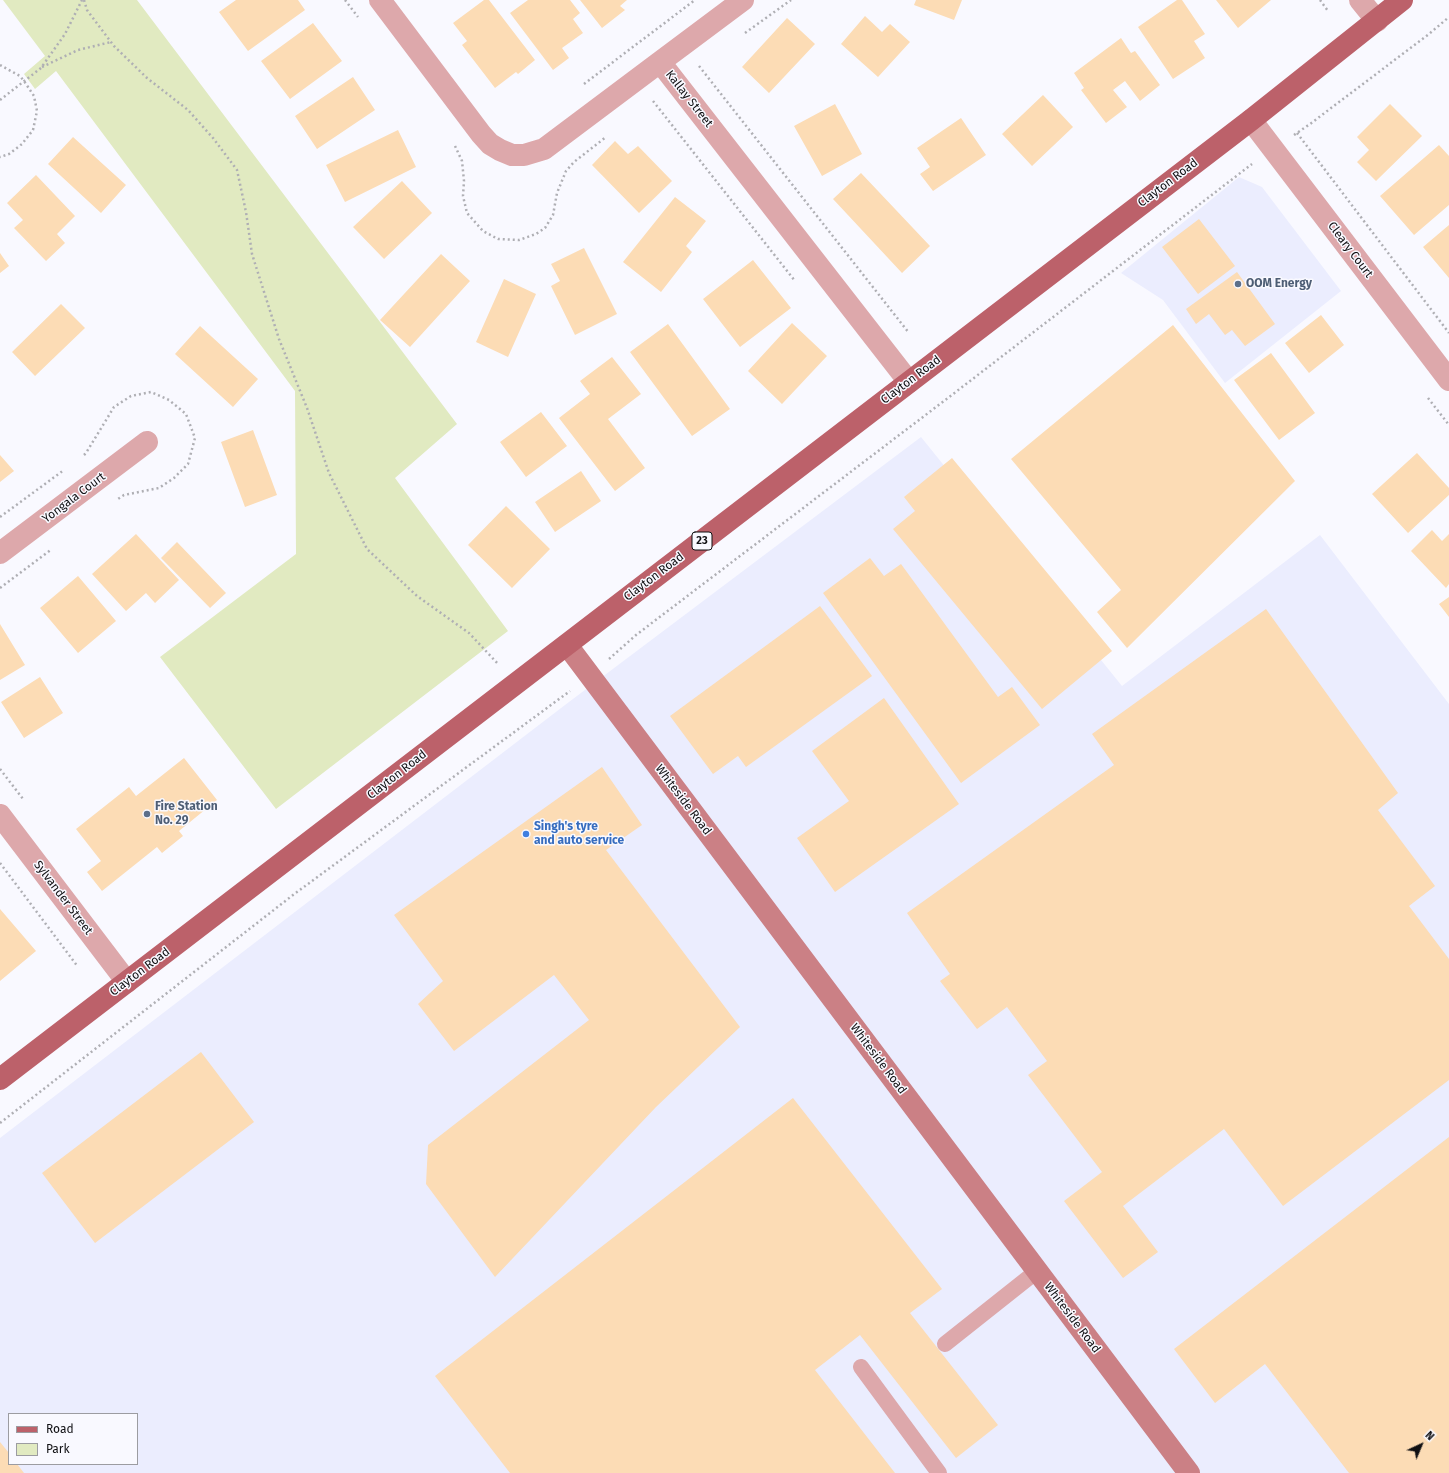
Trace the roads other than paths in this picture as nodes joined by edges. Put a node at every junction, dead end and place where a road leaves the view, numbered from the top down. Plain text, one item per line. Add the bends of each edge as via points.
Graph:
1 (380, 0) edge
2 (743, 0) edge
3 (1360, 0) edge
4 (1402, 0) edge
5 (1377, 21) junction
6 (660, 62) junction
7 (1251, 120) junction
8 (1449, 380) edge
9 (909, 382) junction
10 (147, 442) dead end
11 (0, 554) edge
12 (566, 645) junction
13 (0, 815) edge
14 (127, 982) junction
15 (0, 1080) edge
16 (1038, 1271) junction
17 (945, 1344) dead end
18 (861, 1367) dead end
19 (939, 1473) edge
20 (1189, 1473) edge

1 - 6 street, Kallay Street via 481,134 490,144 512,155 524,155 544,149
2 - 6 street
3 - 5 street
4 - 5 main road, Clayton Road / 23
5 - 7 main road, Clayton Road / 23
6 - 9 street, Kallay Street
7 - 8 street, Cleary Court
7 - 9 main road, Clayton Road / 23
9 - 12 main road, Clayton Road / 23
10 - 11 street, Yongala Court
12 - 14 main road, Clayton Road / 23
12 - 16 street, Whiteside Road
13 - 14 street, Sylvander Street
14 - 15 main road, Clayton Road / 23
16 - 17 lane
16 - 20 street, Whiteside Road
18 - 19 lane

